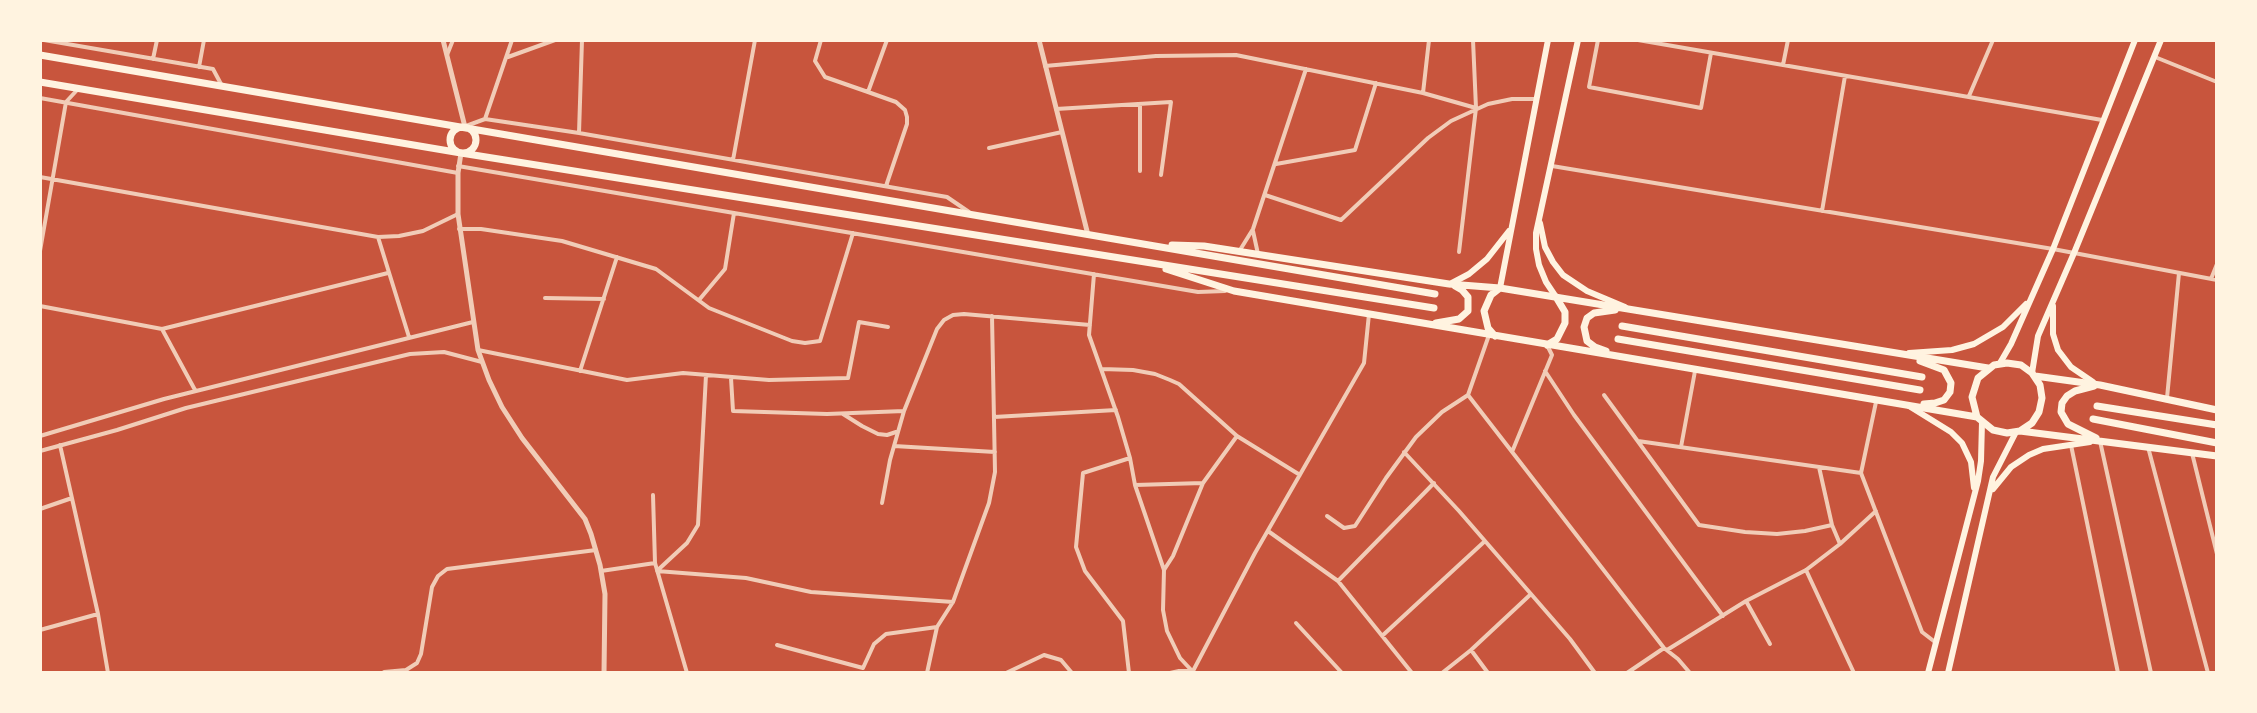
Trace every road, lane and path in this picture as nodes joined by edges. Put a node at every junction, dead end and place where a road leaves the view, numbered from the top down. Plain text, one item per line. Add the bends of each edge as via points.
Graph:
1 (44, 40) edge
2 (157, 40) edge
3 (204, 40) edge
4 (443, 40) edge
5 (453, 40) edge
6 (512, 40) edge
7 (555, 40) edge
8 (582, 40) edge
9 (755, 40) edge
10 (821, 40) edge
11 (887, 40) edge
12 (1039, 40) edge
13 (1429, 40) edge
14 (1473, 40) edge
15 (1548, 40) edge
16 (1578, 40) edge
17 (1598, 40) edge
18 (1638, 40) edge
19 (1788, 40) edge
20 (1993, 40) edge
21 (2135, 40) edge
22 (2161, 40) edge
23 (54, 41) edge
24 (1711, 53) junction
25 (40, 55) edge
26 (447, 55) junction
27 (2155, 57) junction
28 (507, 58) junction
29 (153, 59) junction
30 (1783, 65) junction
31 (1045, 66) junction
32 (199, 67) junction
33 (1306, 69) junction
34 (1845, 76) junction
35 (40, 82) edge
36 (2217, 82) edge
37 (1376, 83) junction
38 (223, 86) junction
39 (78, 88) junction
40 (868, 92) junction
41 (1423, 93) junction
42 (1969, 96) junction
43 (40, 98) edge
44 (1536, 99) junction
45 (66, 102) junction
46 (1140, 104) junction
47 (1476, 108) junction
48 (1056, 109) junction
49 (485, 119) junction
50 (2102, 120) junction
51 (465, 127) junction
52 (1062, 132) junction
53 (579, 133) junction
54 (989, 148) dead end
55 (461, 153) junction
56 (733, 160) junction
57 (1276, 164) junction
58 (1552, 166) junction
59 (458, 169) junction
60 (1140, 171) dead end
61 (1161, 175) dead end
62 (40, 177) edge
63 (52, 179) junction
64 (886, 186) junction
65 (1265, 195) junction
66 (1822, 211) junction
67 (734, 213) junction
68 (458, 214) junction
69 (974, 215) junction
70 (1539, 219) junction
71 (1511, 228) junction
72 (459, 229) junction
73 (1253, 229) junction
74 (853, 233) junction
75 (1088, 235) junction
76 (378, 237) junction
77 (1145, 245) junction
78 (2053, 249) junction
79 (40, 251) edge
80 (1239, 252) junction
81 (1459, 252) dead end
82 (2074, 253) junction
83 (1258, 255) junction
84 (617, 257) junction
85 (1141, 261) junction
86 (2217, 264) edge
87 (388, 273) junction
88 (2179, 273) junction
89 (1094, 274) junction
90 (2214, 280) edge
91 (1449, 284) junction
92 (1500, 288) junction
93 (1234, 291) junction
94 (1435, 294) dead end
95 (2033, 295) junction
96 (1556, 297) junction
97 (545, 298) dead end
98 (604, 299) junction
99 (699, 300) junction
100 (2054, 301) junction
101 (40, 306) edge
102 (1434, 308) dead end
103 (1633, 310) junction
104 (1369, 314) junction
105 (992, 316) junction
106 (473, 322) junction
107 (1425, 324) junction
108 (1090, 325) junction
109 (1622, 326) dead end
110 (888, 327) dead end
111 (162, 329) junction
112 (1492, 336) junction
113 (409, 337) junction
114 (1618, 339) dead end
115 (1547, 345) junction
116 (478, 350) junction
117 (1898, 354) junction
118 (1625, 358) junction
119 (482, 362) junction
120 (2000, 363) junction
121 (1988, 368) junction
122 (1102, 369) junction
123 (1696, 369) junction
124 (580, 371) junction
125 (1545, 371) junction
126 (706, 375) junction
127 (2033, 375) junction
128 (1922, 377) dead end
129 (731, 378) junction
130 (2100, 385) junction
131 (1920, 390) dead end
132 (195, 391) junction
133 (1468, 395) junction
134 (1604, 395) dead end
135 (1877, 399) junction
136 (2167, 400) junction
137 (1906, 404) junction
138 (2097, 406) dead end
139 (1116, 410) junction
140 (2217, 410) edge
141 (904, 411) junction
142 (843, 414) junction
143 (994, 417) junction
144 (2093, 419) dead end
145 (1980, 420) junction
146 (2217, 425) edge
147 (898, 431) junction
148 (2018, 431) junction
149 (40, 436) edge
150 (1237, 436) junction
151 (1638, 441) junction
152 (2100, 441) junction
153 (2217, 443) edge
154 (60, 445) junction
155 (2071, 445) junction
156 (894, 446) junction
157 (2148, 446) junction
158 (1681, 447) junction
159 (40, 451) edge
160 (995, 452) junction
161 (1404, 452) junction
162 (1512, 452) junction
163 (2191, 453) junction
164 (1130, 458) junction
165 (2217, 458) edge
166 (1819, 467) junction
167 (1861, 473) junction
168 (1300, 475) junction
169 (1203, 483) junction
170 (1434, 483) junction
171 (1135, 485) junction
172 (1974, 491) junction
173 (653, 495) dead end
174 (1989, 495) junction
175 (72, 498) junction
176 (882, 503) dead end
177 (40, 509) edge
178 (1876, 511) junction
179 (1327, 516) dead end
180 (1832, 525) junction
181 (1268, 531) junction
182 (1485, 541) junction
183 (1840, 544) junction
184 (596, 550) junction
185 (2217, 554) edge
186 (655, 563) junction
187 (1164, 570) junction
188 (1806, 570) junction
189 (601, 571) junction
190 (657, 571) junction
191 (1338, 581) junction
192 (1531, 594) junction
193 (1746, 601) junction
194 (953, 602) junction
195 (98, 614) junction
196 (1723, 616) junction
197 (1296, 623) dead end
198 (937, 627) junction
199 (40, 630) edge
200 (1382, 636) junction
201 (1935, 642) junction
202 (1770, 644) dead end
203 (777, 645) dead end
204 (1665, 649) junction
205 (1471, 650) junction
206 (384, 672) edge
207 (1193, 672) edge
208 (108, 673) edge
209 (604, 673) edge
210 (687, 673) edge
211 (927, 673) edge
212 (1006, 673) edge
213 (1072, 673) edge
214 (1129, 673) edge
215 (1170, 673) edge
216 (1342, 673) edge
217 (1412, 673) edge
218 (1442, 673) edge
219 (1488, 673) edge
220 (1595, 673) edge
221 (1627, 673) edge
222 (1690, 673) edge
223 (1854, 673) edge
224 (1928, 673) edge
225 (1948, 673) edge
226 (2118, 673) edge
227 (2151, 673) edge
228 (2208, 673) edge

1 - 23 street
2 - 29 street
3 - 32 street
4 - 26 street
5 - 26 street
6 - 28 street
7 - 28 street
8 - 53 street
9 - 56 street
10 - 40 street via 815,61 825,77
11 - 40 street
12 - 31 street
13 - 41 street
14 - 47 street
15 - 44 main road
16 - 58 main road
17 - 24 street via 1589,87 1701,108
18 - 24 street
19 - 30 street
20 - 42 street
21 - 50 main road
22 - 27 main road
23 - 29 street
24 - 30 street
25 - 38 highway
26 - 51 street
27 - 36 street
27 - 82 main road
28 - 49 street
29 - 32 street
30 - 34 street
31 - 33 street via 1236,55
31 - 48 street
32 - 38 street via 213,69
33 - 37 street
33 - 57 street
34 - 42 street
34 - 66 street
35 - 39 highway
37 - 41 street
37 - 57 street via 1355,150
38 - 51 highway
39 - 45 street
39 - 55 highway
40 - 64 street via 896,102 907,117
41 - 47 street
42 - 50 street
43 - 45 street
44 - 47 street
44 - 71 main road
45 - 59 street
45 - 63 street
46 - 48 street
46 - 60 street
46 - 61 street via 1171,102
47 - 65 street via 1428,138 1341,220
47 - 81 street
48 - 52 street
49 - 51 street
49 - 53 street
50 - 78 main road
51 - 55 highway via 476,142 472,150
51 - 55 highway via 449,138
51 - 69 highway
52 - 54 street
52 - 75 street
53 - 56 street
55 - 59 street
55 - 85 highway
56 - 64 street
57 - 65 street
58 - 66 street
58 - 70 main road
59 - 67 street
59 - 68 street
62 - 63 street
63 - 76 street
63 - 79 street
64 - 69 street via 947,197
65 - 73 street
66 - 78 street
67 - 74 street
67 - 99 street via 725,269
68 - 72 street
68 - 76 street via 423,231
69 - 75 highway
70 - 96 main road via 1537,257
70 - 103 main road via 1545,247 1563,275
71 - 91 main road via 1487,259
71 - 92 main road
72 - 84 street via 562,241
72 - 106 street
73 - 80 street
73 - 83 street
74 - 89 street
74 - 99 street via 820,341 792,341
75 - 77 highway
76 - 87 street
77 - 80 highway
77 - 94 highway
78 - 82 street
78 - 95 main road
80 - 83 highway
82 - 88 street
82 - 100 main road
83 - 91 highway
84 - 98 street
84 - 99 street via 656,269
85 - 93 highway
85 - 102 highway
86 - 90 street
87 - 111 street
87 - 113 street
88 - 90 street
88 - 136 street
89 - 93 street via 1198,292
89 - 108 street
91 - 92 highway
91 - 107 highway via 1466,293 1468,311 1455,321
92 - 96 highway
92 - 112 highway via 1484,311
93 - 104 highway
95 - 117 main road via 1996,332 1974,344
95 - 120 main road
96 - 103 highway
96 - 115 highway via 1565,323
97 - 98 street
98 - 124 street
100 - 127 main road via 2038,336
100 - 130 main road via 2058,350 2078,373
101 - 111 street
103 - 117 highway
103 - 118 highway via 1594,313 1584,327 1591,344
104 - 107 highway
104 - 168 street via 1364,363
105 - 108 street
105 - 141 street via 958,314 944,320
105 - 143 street
106 - 113 street
106 - 116 street
107 - 112 highway
108 - 122 street
109 - 128 highway
110 - 129 street via 859,322 848,378
111 - 132 street
112 - 115 highway
112 - 133 street
113 - 132 street
114 - 131 highway
115 - 118 highway
115 - 125 street via 1552,355
116 - 119 street
116 - 124 street
117 - 121 highway
117 - 137 highway via 1939,368 1951,383 1939,402
118 - 123 highway
119 - 154 street via 444,352 410,354 186,408
119 - 184 street via 512,423 585,519
120 - 121 highway
120 - 127 highway via 2021,365
121 - 145 highway via 1972,390
122 - 139 street
122 - 150 street via 1148,372 1179,384
123 - 135 highway
123 - 158 street
124 - 126 street via 627,380
125 - 162 street
125 - 196 street
126 - 129 street
126 - 190 street via 698,525
127 - 130 highway
127 - 148 highway via 2042,391 2041,405 2036,418
129 - 142 street via 733,411
130 - 136 highway
130 - 152 highway via 2071,393 2061,412 2068,424
132 - 149 street
133 - 161 street via 1433,419
133 - 162 street
134 - 151 street
135 - 137 highway
135 - 167 street
136 - 140 highway
137 - 145 highway
137 - 172 main road via 1962,443 1971,462
138 - 146 highway
139 - 143 street
139 - 164 street
141 - 142 street
141 - 147 street
142 - 147 street via 878,434
143 - 160 street
144 - 153 highway
145 - 148 highway via 2000,432
145 - 172 main road via 1981,461
147 - 156 street
148 - 152 highway
148 - 174 main road
150 - 168 street
150 - 169 street
151 - 158 street
151 - 180 street via 1699,525 1761,534
152 - 155 main road
152 - 157 highway
152 - 227 street
154 - 159 street
154 - 175 street
155 - 174 main road via 2023,458
155 - 226 street
156 - 160 street
156 - 176 street
157 - 163 highway
157 - 228 street
158 - 166 street
160 - 194 street via 989,503
161 - 170 street
161 - 179 street via 1355,526 1344,528
162 - 204 street
163 - 165 highway
163 - 185 street
164 - 171 street
164 - 214 street via 1083,473 1076,547 1085,571 1123,621
166 - 167 street
166 - 180 street
167 - 178 street
168 - 181 street
169 - 171 street
169 - 187 street
170 - 182 street
170 - 191 street
171 - 187 street
172 - 201 main road
173 - 186 street
174 - 225 main road
175 - 177 street
175 - 195 street
178 - 183 street
178 - 201 street via 1922,632
180 - 183 street
181 - 191 street
181 - 207 street
182 - 192 street
182 - 200 street
183 - 188 street
184 - 189 street
184 - 206 street via 447,569 432,587 417,663
186 - 189 street
186 - 190 street
187 - 207 street via 1167,631
188 - 193 street
188 - 223 street
189 - 209 street
190 - 194 street via 746,578 811,592
190 - 210 street
191 - 200 street
192 - 205 street
192 - 220 street
193 - 196 street
193 - 202 street
194 - 198 street
195 - 199 street
195 - 208 street
196 - 204 street
197 - 216 street
198 - 203 street via 886,634 874,644 863,668
198 - 211 street
200 - 217 street
201 - 224 main road
204 - 221 street
204 - 222 street
205 - 218 street
205 - 219 street
207 - 215 street
212 - 213 street via 1049,655

